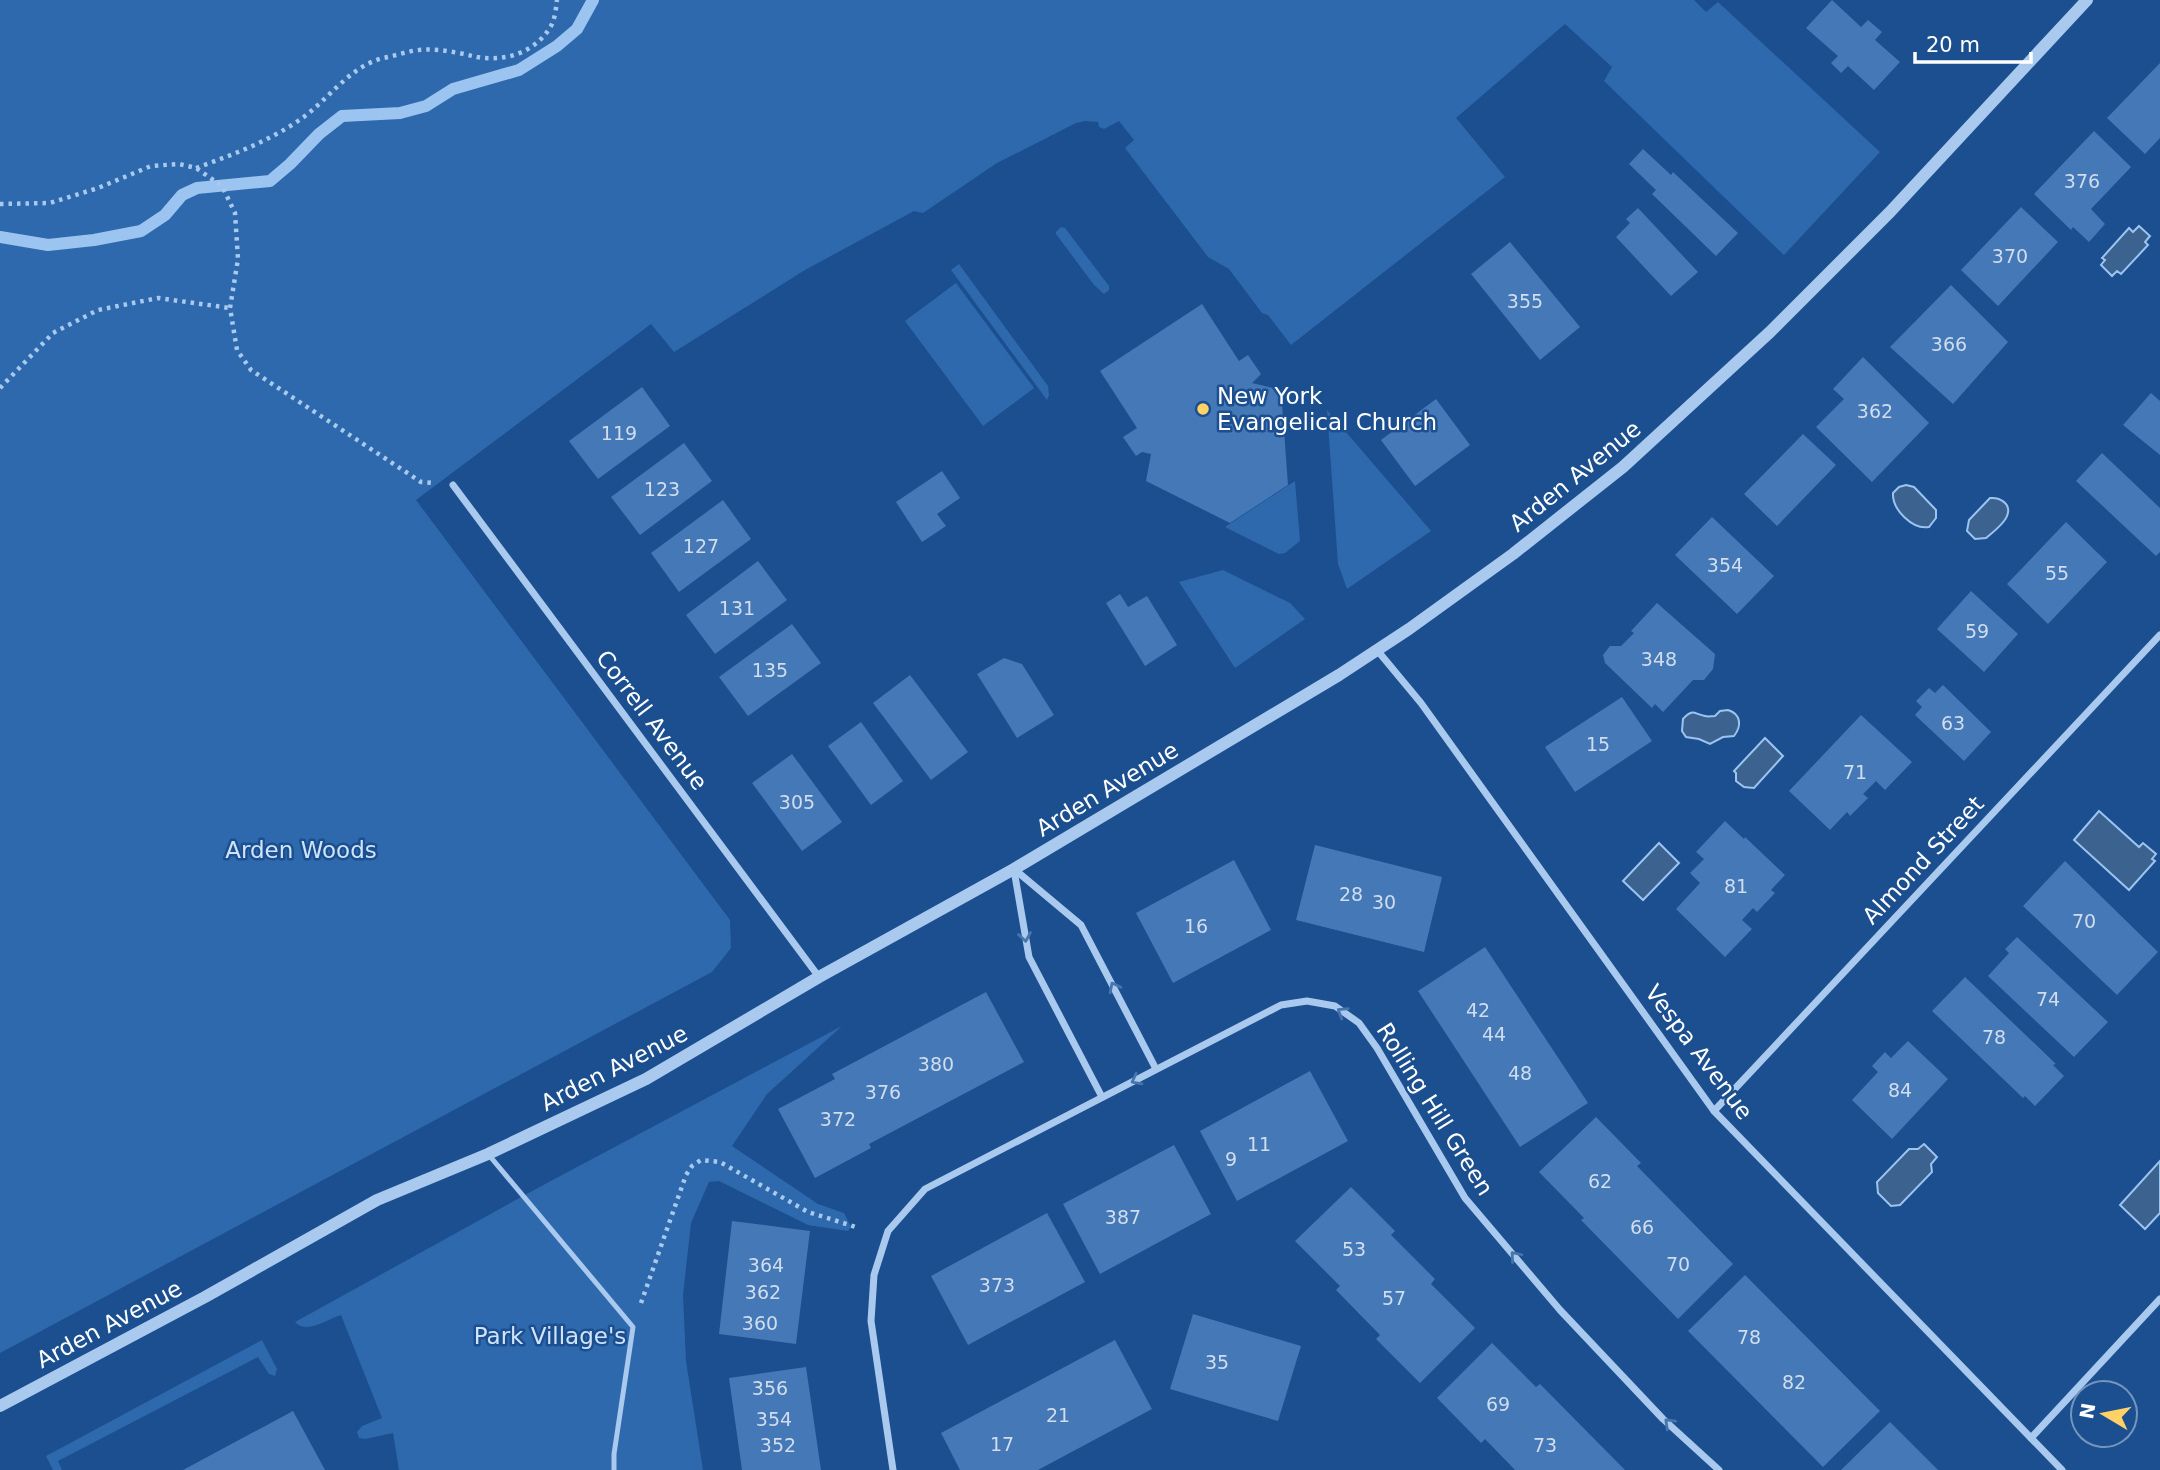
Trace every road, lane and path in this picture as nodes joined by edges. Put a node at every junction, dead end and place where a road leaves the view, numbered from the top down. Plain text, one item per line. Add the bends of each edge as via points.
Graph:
1 (558, 0) edge
2 (2087, 0) edge
3 (196, 168) junction
4 (0, 204) edge
5 (230, 308) junction
6 (0, 388) edge
7 (453, 485) joint
8 (2160, 635) edge
9 (1377, 650) junction
10 (1014, 869) junction
11 (819, 977) junction
12 (1156, 1069) junction
13 (1102, 1097) junction
14 (1714, 1111) junction
15 (488, 1154) junction
16 (856, 1227) dead end
17 (2160, 1299) edge
18 (633, 1327) junction
19 (0, 1406) edge
20 (2031, 1438) junction
21 (614, 1470) edge
22 (894, 1470) edge
23 (1718, 1470) edge
24 (2062, 1470) edge

1 - 3 path via 552,24 524,52 480,57 419,50 378,60 351,75 279,133
2 - 9 street, Arden Avenue via 1890,212 1770,332 1633,458 1513,554
3 - 4 path via 151,166 50,204
3 - 5 path via 222,186 235,214 239,259
5 - 6 path via 158,298 98,310 53,333
5 - 7 path via 237,350 251,370 421,482
7 - 11 street, Correll Avenue
8 - 14 street, Almond Street
9 - 10 street, Arden Avenue
9 - 14 street, Vespa Avenue via 1421,702
10 - 11 street, Arden Avenue
12 -> 10 street via 1082,925
10 -> 13 street via 1029,957
11 - 15 street, Arden Avenue via 646,1079
12 -> 13 street, Rolling Hill Green
23 -> 12 street, Rolling Hill Green via 1560,1310 1465,1198 1359,1023 1335,1006 1307,1001 1281,1005
13 - 22 street, Rolling Hill Green via 925,1189 888,1231 874,1275 871,1321
14 - 20 street, Vespa Avenue
15 - 18 lane
15 - 19 street, Arden Avenue via 377,1200
16 - 18 path via 808,1212 720,1162 701,1160 686,1175
17 - 20 street
18 - 21 lane
20 - 24 street, Vespa Avenue

